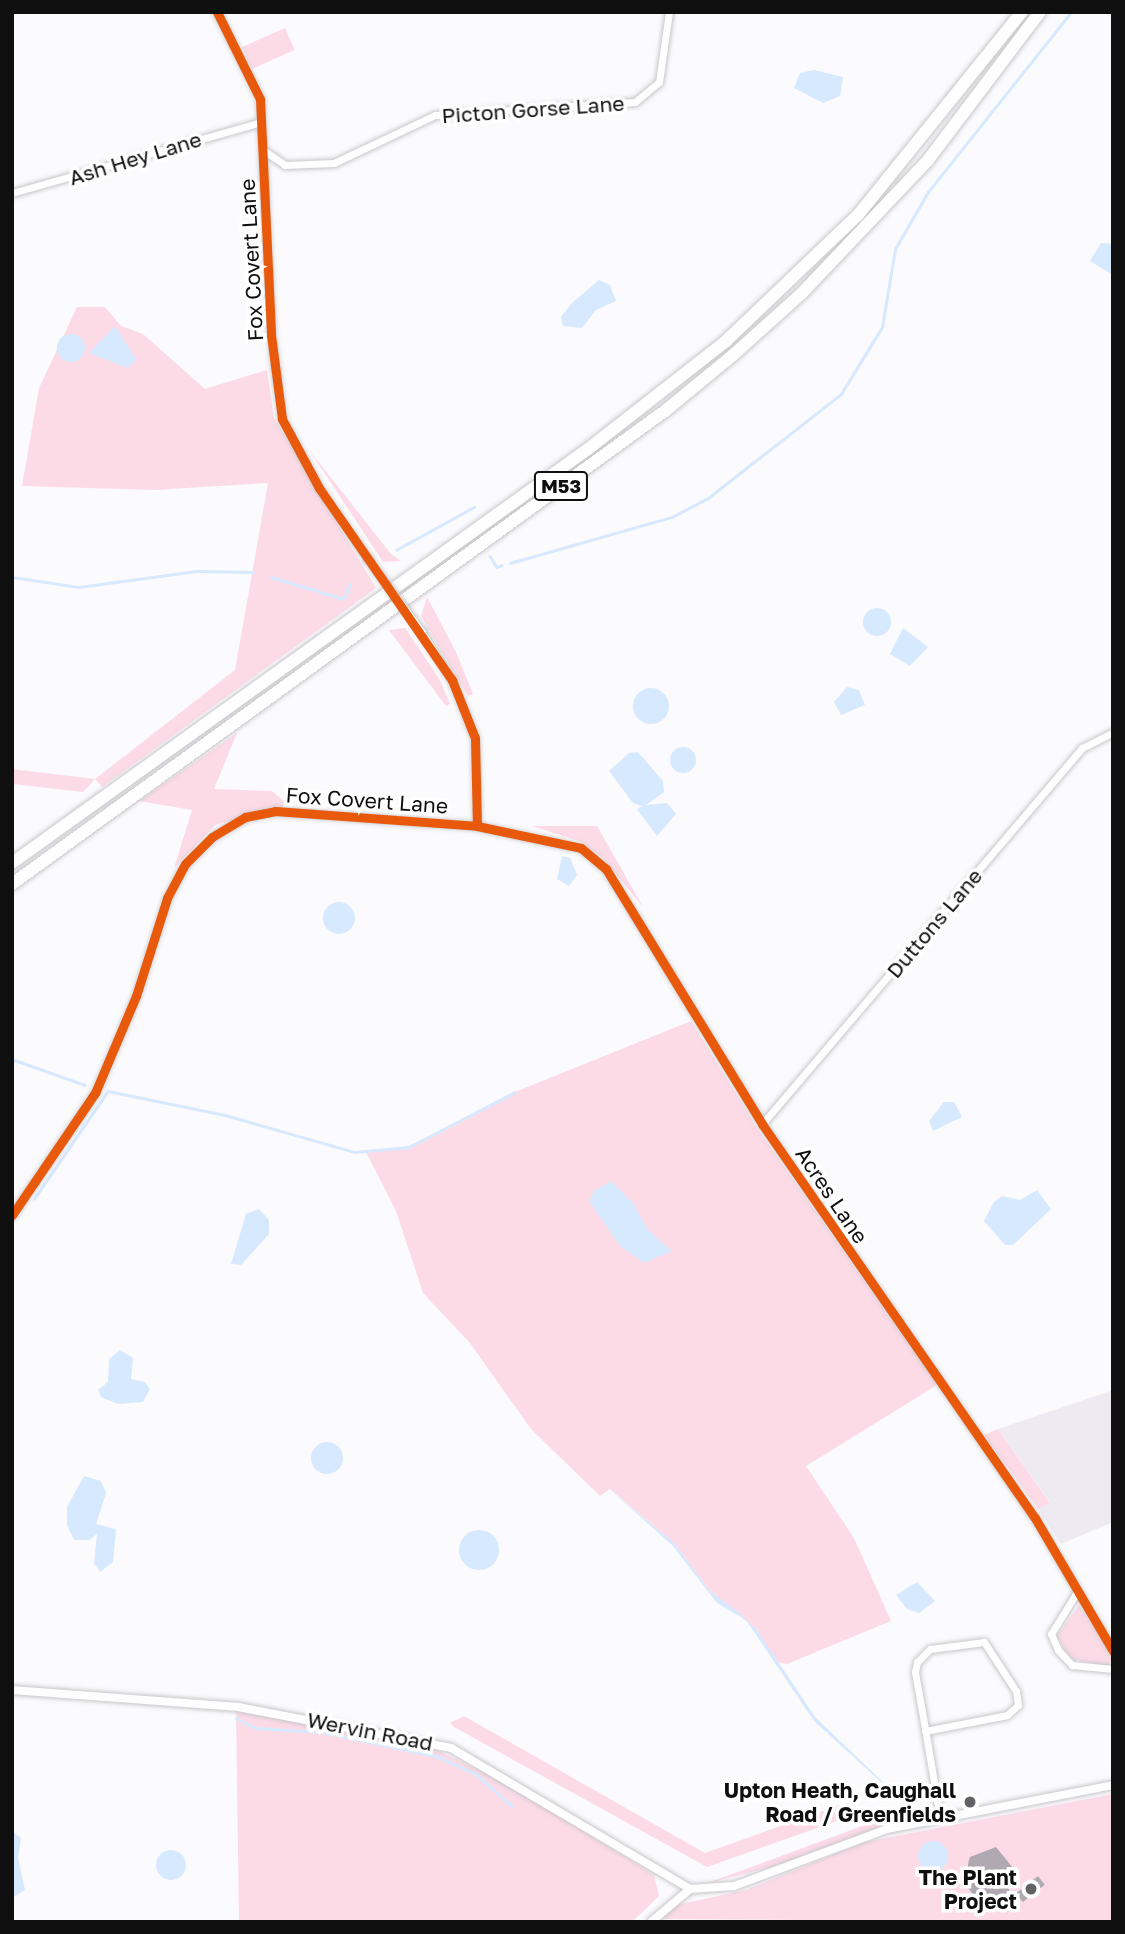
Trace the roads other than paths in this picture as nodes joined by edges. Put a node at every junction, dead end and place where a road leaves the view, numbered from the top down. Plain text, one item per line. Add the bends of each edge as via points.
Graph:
1 (216, 12) edge
2 (669, 12) edge
3 (1022, 12) edge
4 (1041, 12) edge
5 (258, 123) junction
6 (262, 149) junction
7 (12, 193) edge
8 (1113, 732) edge
9 (477, 826) junction
10 (12, 863) edge
11 (12, 884) edge
12 (762, 1124) junction
13 (12, 1215) edge
14 (1077, 1592) junction
15 (1113, 1651) edge
16 (1113, 1669) edge
17 (12, 1690) edge
18 (926, 1731) junction
19 (1113, 1785) edge
20 (940, 1817) junction
21 (690, 1889) junction
22 (651, 1922) edge

1 - 5 street, Fox Covert Lane via 255,84
2 - 6 street, Picton Gorse Lane via 659,82 635,102 435,115 334,163 285,165
3 - 10 highway, M53 via 858,215 726,341 588,449
4 - 11 highway, M53 via 928,160 803,293 733,355 665,411
5 - 6 street, Fox Covert Lane
5 - 7 street, Ash Hey Lane
6 - 9 street, Fox Covert Lane, bridge via 271,335 282,419 319,488 452,680 475,738
8 - 12 street, Duttons Lane via 1082,748
9 - 12 street, Acres Lane via 581,848 606,869
9 - 13 street, Fox Covert Lane via 275,811 245,817 212,837 185,864 167,898 136,996 95,1093
12 - 14 street, Acres Lane via 1035,1518
14 - 15 street, Acres Lane
14 - 16 street via 1051,1634 1058,1650 1072,1665
17 - 21 street, Wervin Road via 238,1707 451,1748
18 - 18 street via 916,1662 930,1649 984,1642 1016,1691 1018,1705 1007,1715
18 - 20 street
19 - 20 street
20 - 21 street via 887,1829 734,1886
21 - 22 street

